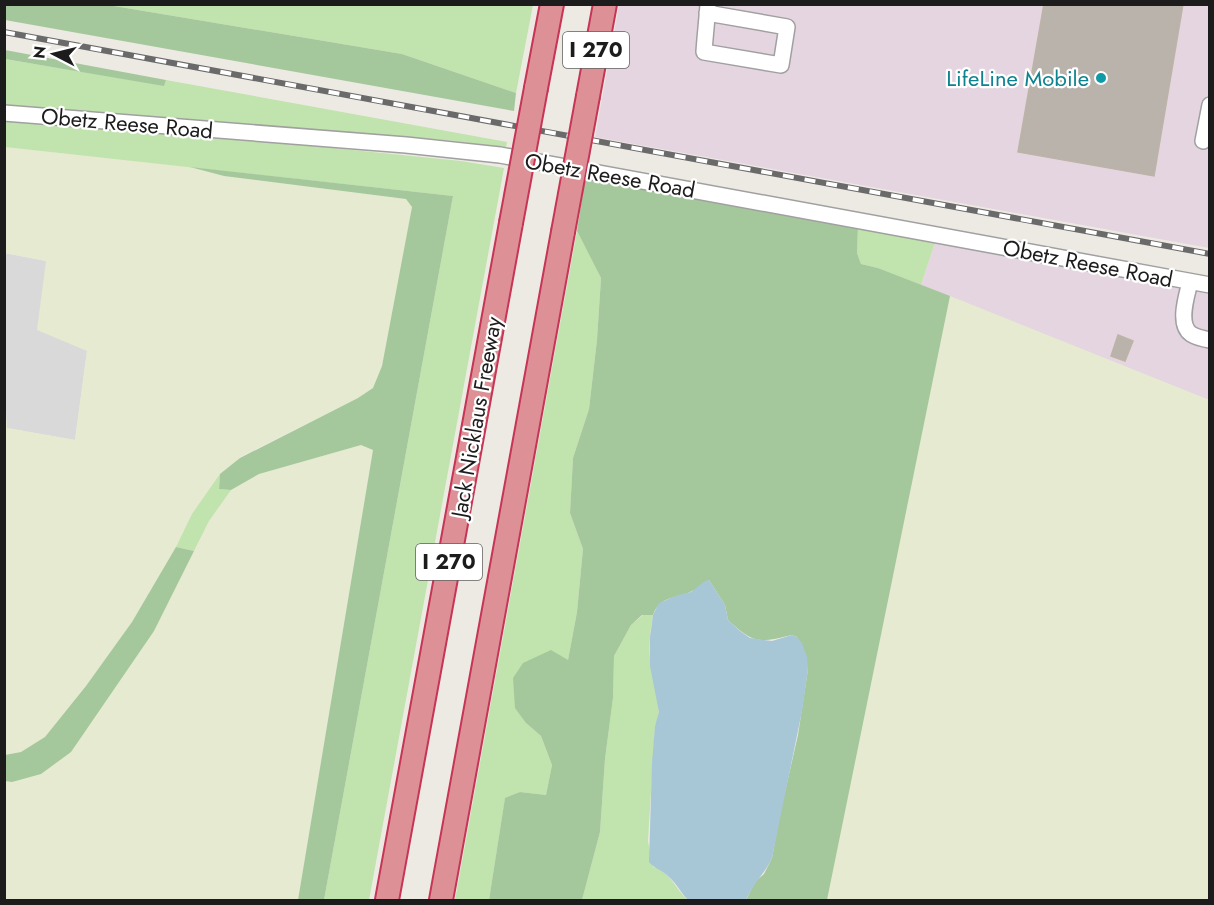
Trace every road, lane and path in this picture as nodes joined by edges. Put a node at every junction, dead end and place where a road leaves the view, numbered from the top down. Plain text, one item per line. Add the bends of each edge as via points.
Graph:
1 (552, 4) edge
2 (605, 4) edge
3 (707, 14) edge
4 (1209, 105) edge
5 (4, 113) edge
6 (1203, 141) dead end
7 (1190, 282) junction
8 (1209, 285) edge
9 (1209, 340) edge
10 (387, 900) edge
11 (441, 900) edge

1 - 10 highway, Jack Nicklaus Freeway / I 270, bridge
2 - 11 highway, I 270, bridge
3 - 3 street via 704,52 781,65 787,27
4 - 6 street
5 - 7 street, Obetz Reese Road via 406,144 500,155
7 - 8 street, Obetz Reese Road
7 - 9 street via 1186,328 1190,334

